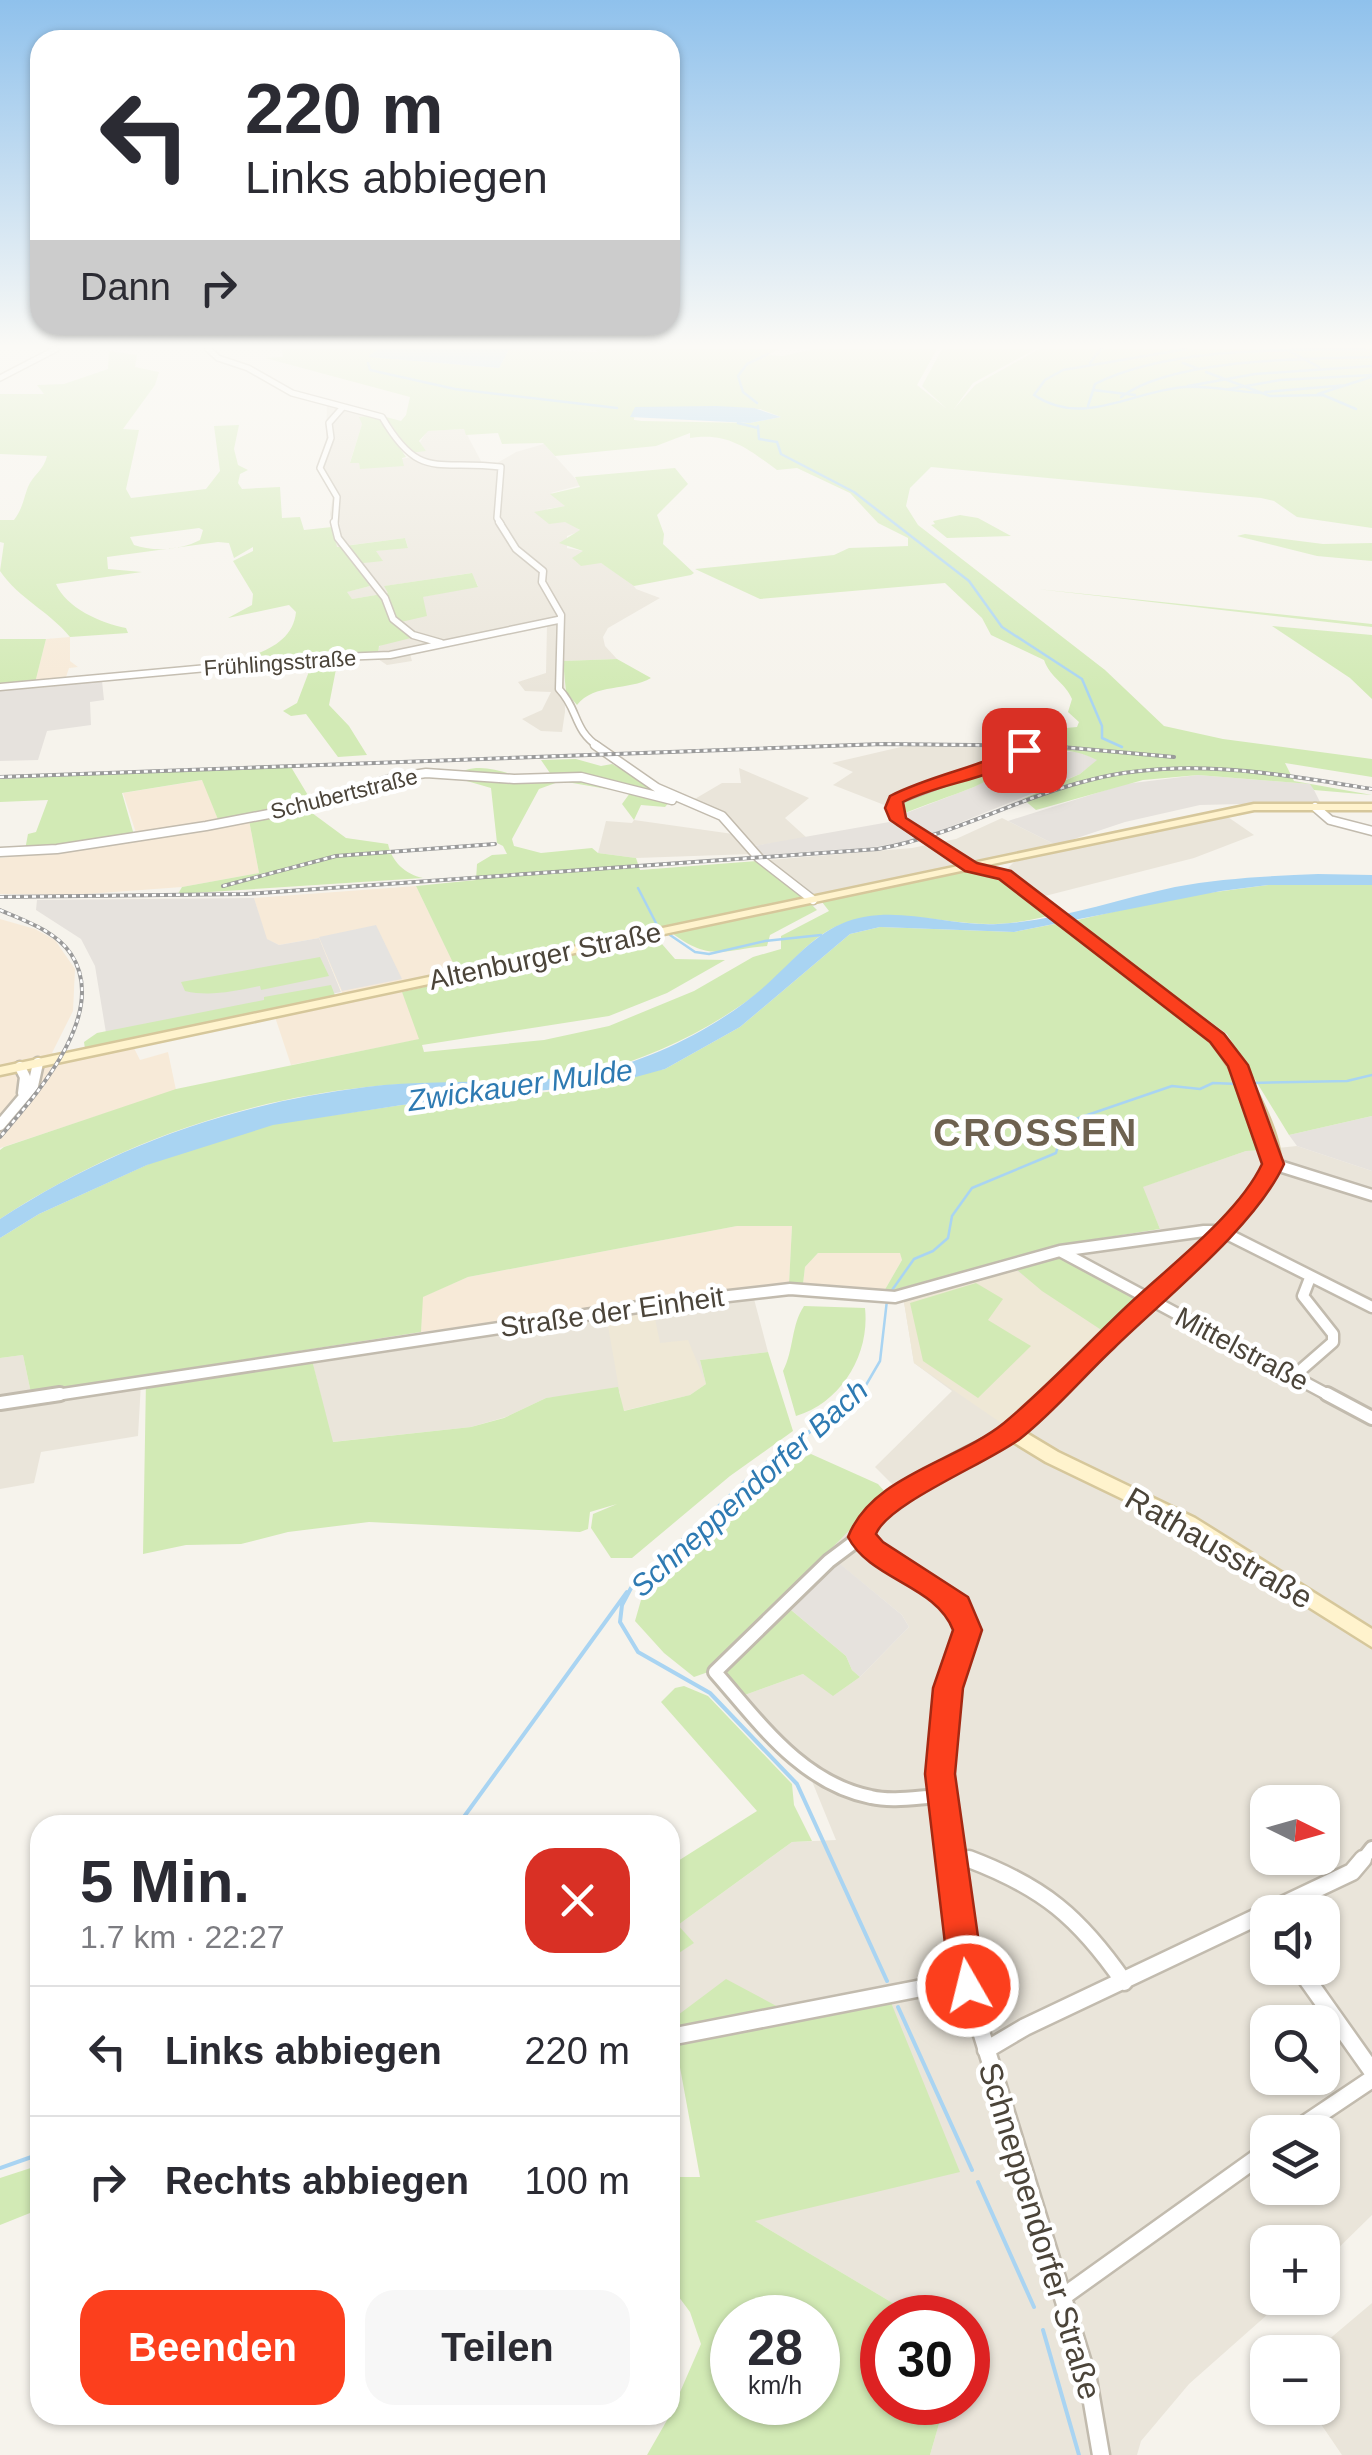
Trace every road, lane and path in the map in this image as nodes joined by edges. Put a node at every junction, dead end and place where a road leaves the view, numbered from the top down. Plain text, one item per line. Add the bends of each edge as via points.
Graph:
1 (322, 464) edge
2 (422, 464) edge
3 (558, 620) junction
4 (442, 644) junction
5 (0, 686) edge
6 (1024, 750) dead end
7 (688, 801) junction
8 (1372, 807) edge
9 (1315, 808) junction
10 (1372, 831) edge
11 (0, 852) edge
12 (1011, 858) junction
13 (971, 867) junction
14 (1004, 875) junction
15 (814, 900) junction
16 (38, 1063) junction
17 (20, 1067) junction
18 (0, 1071) edge
19 (18, 1104) junction
20 (0, 1124) edge
21 (1273, 1164) junction
22 (1372, 1194) edge
23 (1221, 1230) junction
24 (1060, 1250) junction
25 (1310, 1278) junction
26 (1147, 1300) junction
27 (1372, 1307) edge
28 (1294, 1376) junction
29 (0, 1403) edge
30 (1372, 1418) edge
31 (1011, 1432) junction
32 (861, 1537) junction
33 (1372, 1639) edge
34 (941, 1796) junction
35 (1372, 1848) edge
36 (950, 1852) junction
37 (1309, 1895) edge
38 (1250, 1925) edge
39 (1124, 1982) junction
40 (1311, 1985) edge
41 (968, 1986) junction
42 (680, 2034) edge
43 (986, 2050) junction
44 (1372, 2071) edge
45 (1372, 2079) edge
46 (1318, 2115) edge
47 (1250, 2163) edge
48 (1064, 2296) junction
49 (1101, 2455) edge

1 - 4 street via 337,497 338,538 396,622
2 - 3 street via 501,467 497,518 516,550 543,571
3 - 4 street, Frühlingsstraße
3 - 7 street via 559,689 581,735
4 - 5 street, Frühlingsstraße via 378,656
6 - 13 street via 896,800 899,820
7 - 11 street, Schubertstraße via 581,777 426,772 206,826 57,850
7 - 15 street via 722,816 760,858
8 - 9 street, Altenburger Straße
9 - 10 street via 1330,820
9 - 12 street, Altenburger Straße via 1254,807
12 - 13 street, Altenburger Straße
12 - 14 street
13 - 14 street
13 - 15 street, Altenburger Straße
14 - 21 street via 1217,1038 1238,1065
15 - 16 street, Altenburger Straße
16 - 17 street, Altenburger Straße
16 - 19 street via 33,1086
17 - 18 street, Altenburger Straße
17 - 19 street via 25,1087
19 - 20 street
21 - 22 street
21 - 23 street
23 - 24 street, Straße der Einheit
23 - 25 street
23 - 26 street
24 - 26 street, Mittelstraße
24 - 29 street, Straße der Einheit via 894,1297 790,1289 674,1302
25 - 27 street
25 - 28 street via 1303,1296 1333,1342
26 - 28 street, Mittelstraße
26 - 31 street
28 - 30 street, Mittelstraße
31 - 32 street via 897,1498 868,1520
31 - 33 street, Rathausstraße via 1190,1523
32 - 34 street, Schneppendorfer Straße via 958,1606 968,1630 948,1688
32 - 34 street via 715,1672 786,1752 824,1783 872,1798
34 - 36 street, Schneppendorfer Straße
35 - 37 street via 1352,1872
36 - 39 street via 1050,1895 1087,1930
36 - 41 street, Schneppendorfer Straße
38 - 39 street
39 - 43 street
40 - 44 street
41 - 42 street via 927,1987
41 - 43 street, Schneppendorfer Straße
43 - 48 street, Schneppendorfer Straße
45 - 46 street
47 - 48 street
48 - 49 street, Schneppendorfer Straße

